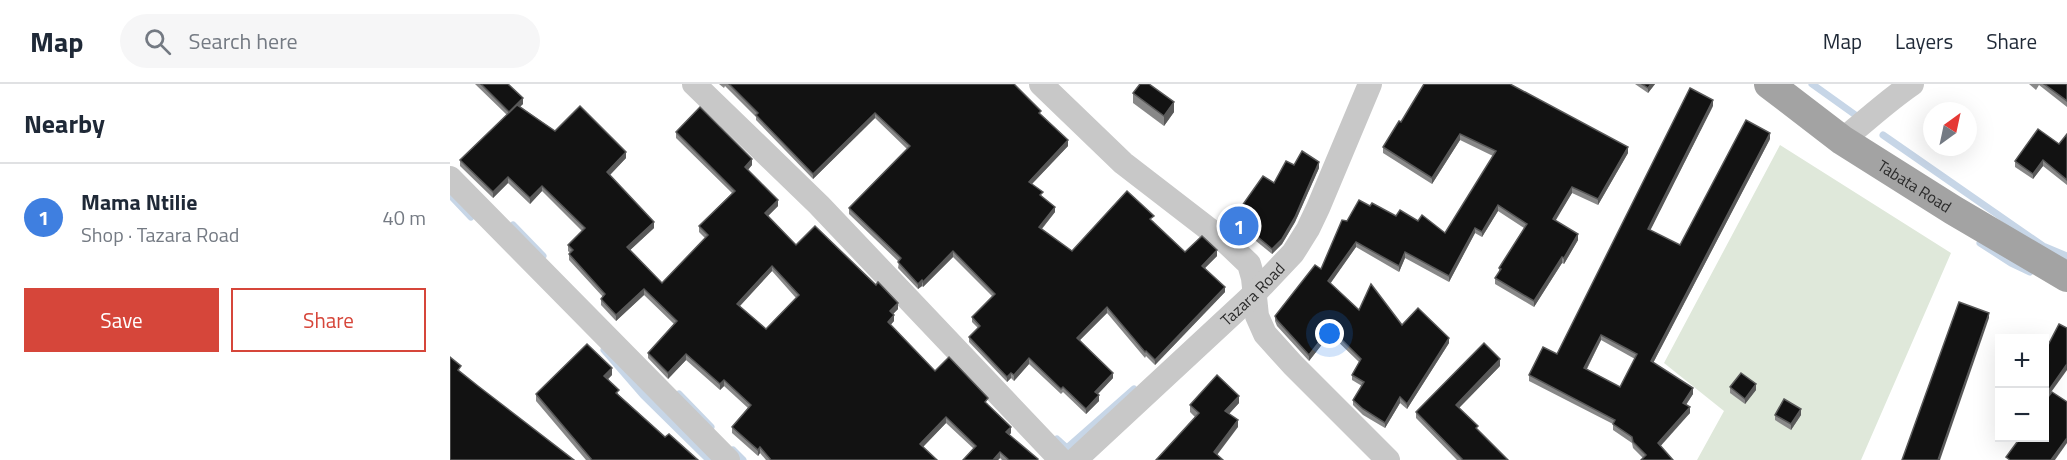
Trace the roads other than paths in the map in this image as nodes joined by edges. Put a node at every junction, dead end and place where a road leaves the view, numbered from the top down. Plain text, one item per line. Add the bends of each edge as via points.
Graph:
1 (694, 84) edge
2 (1041, 84) edge
3 (1370, 84) edge
4 (1769, 84) edge
5 (1912, 84) edge
6 (1842, 140) junction
7 (450, 178) edge
8 (2067, 277) edge
9 (1255, 293) junction
10 (728, 460) edge
11 (1062, 460) edge
12 (1074, 460) edge
13 (1389, 460) edge

1 - 11 street via 819,205
2 - 9 street via 1123,163 1235,250 1249,264
3 - 9 street, Tazara Road via 1308,229 1293,253
4 - 6 main road, Tabata Road
5 - 6 street
6 - 8 main road, Tabata Road
7 - 10 street
9 - 12 street, Tazara Road
9 - 13 street via 1257,316 1265,334

